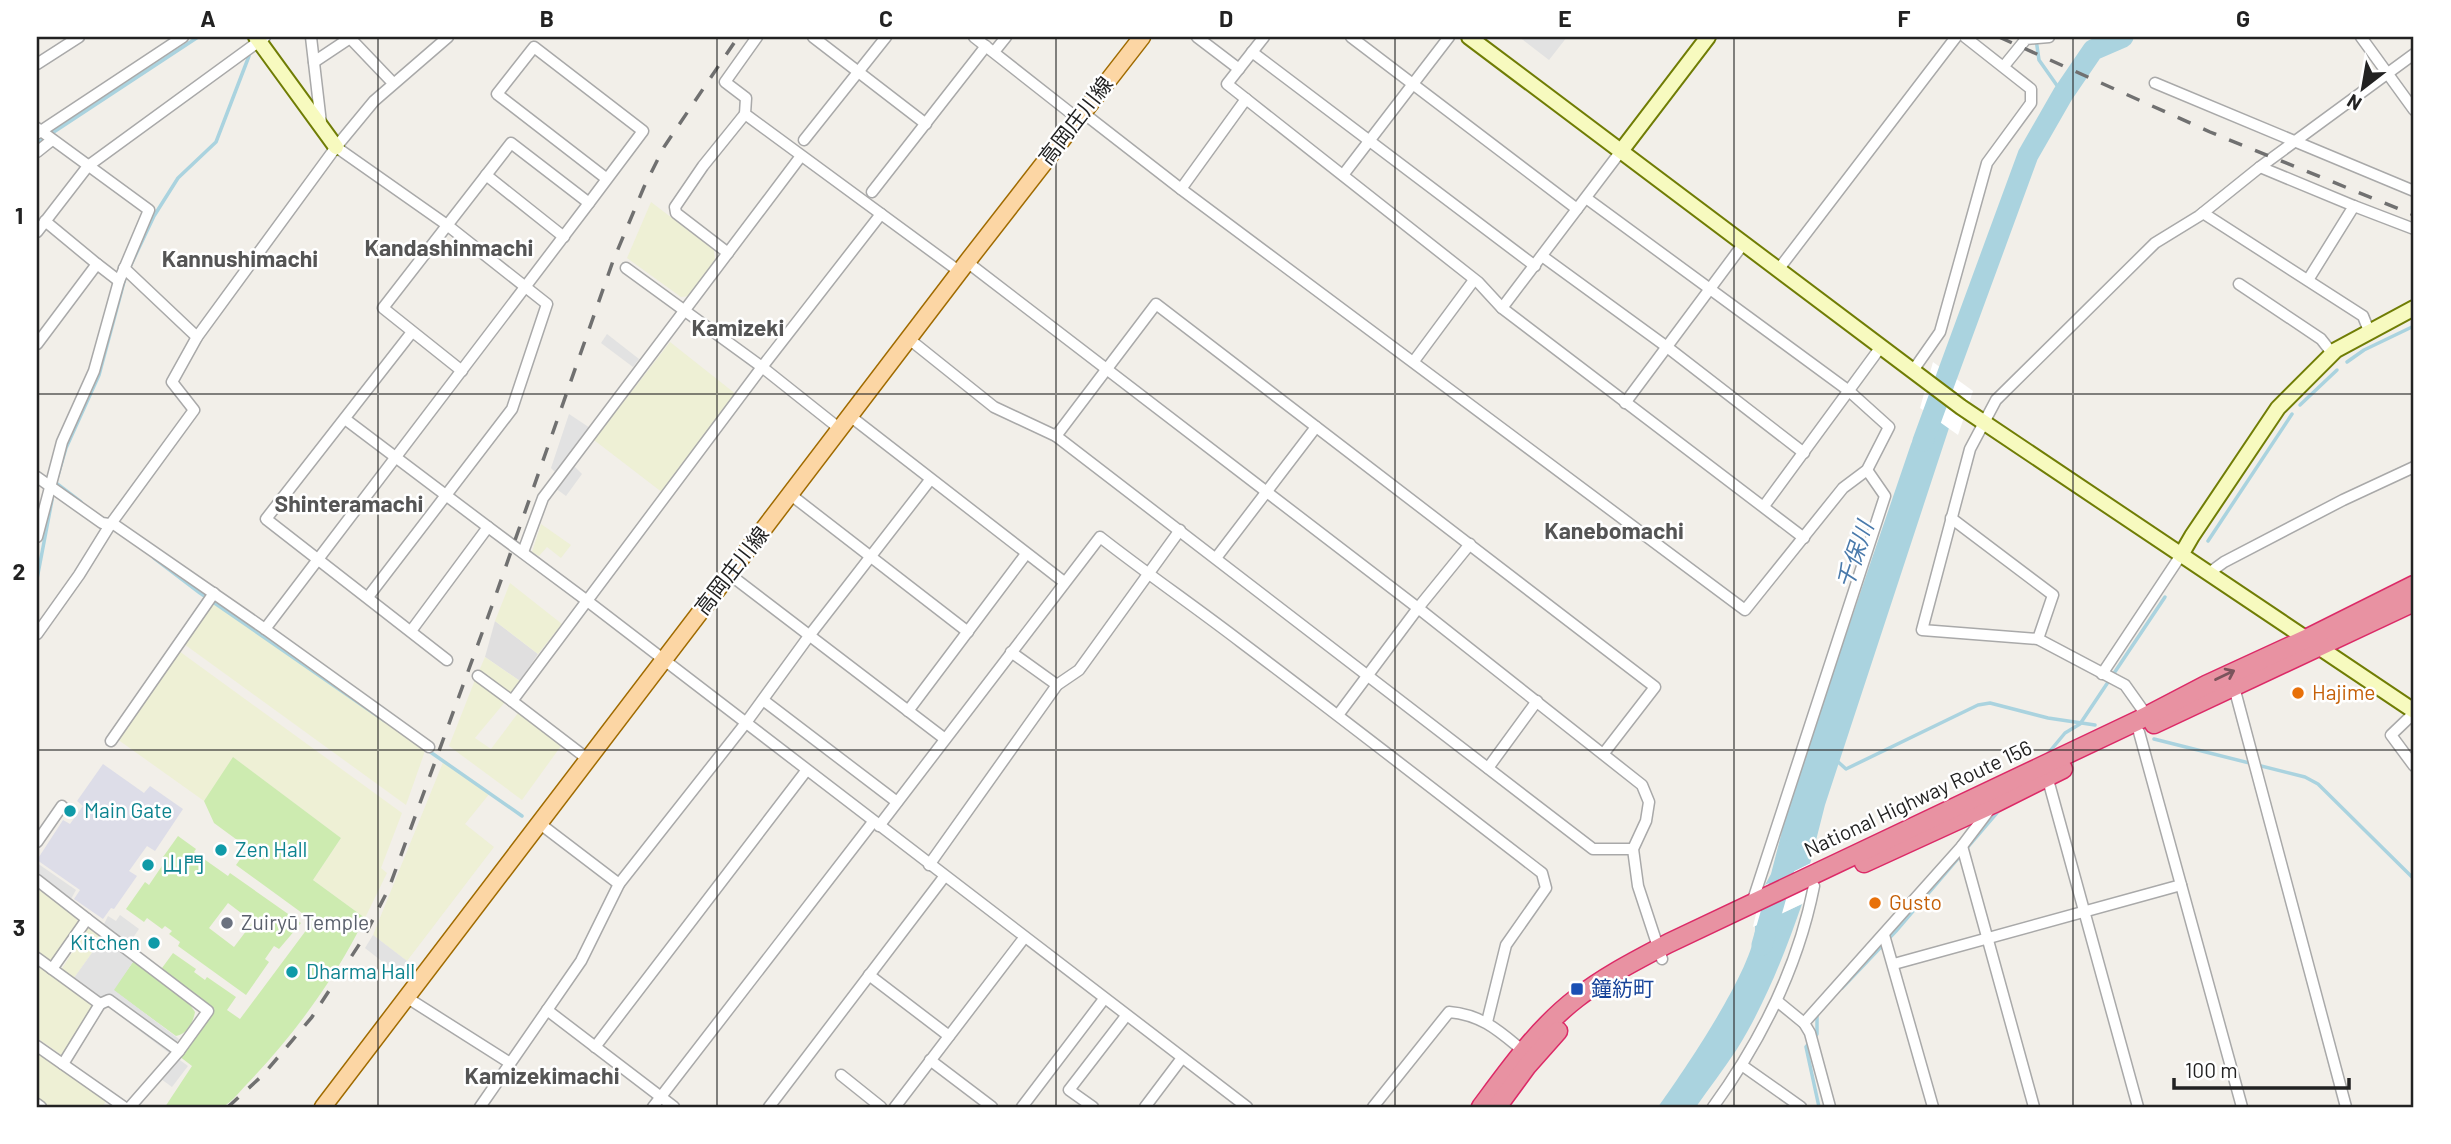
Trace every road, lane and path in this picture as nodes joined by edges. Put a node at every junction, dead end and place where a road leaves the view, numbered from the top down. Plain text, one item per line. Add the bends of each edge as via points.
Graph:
1 (78, 37) edge
2 (183, 37) edge
3 (311, 37) edge
4 (448, 37) edge
5 (757, 37) edge
6 (813, 37) edge
7 (886, 37) edge
8 (974, 37) edge
9 (1006, 37) edge
10 (1142, 37) edge
11 (1197, 37) edge
12 (1264, 37) edge
13 (1351, 37) edge
14 (1449, 37) edge
15 (1469, 37) edge
16 (1708, 37) edge
17 (1956, 37) edge
18 (1965, 37) edge
19 (2049, 37) edge
20 (2361, 37) edge
21 (260, 38) edge
22 (2025, 38) edge
23 (990, 49) junction
24 (1252, 51) junction
25 (2414, 54) edge
26 (314, 62) junction
27 (37, 64) edge
28 (2004, 66) junction
29 (1239, 69) junction
30 (858, 72) junction
31 (2388, 74) junction
32 (393, 83) junction
33 (2155, 83) dead end
34 (1412, 84) junction
35 (1246, 99) junction
36 (2414, 110) edge
37 (745, 114) junction
38 (1080, 115) junction
39 (926, 124) junction
40 (321, 125) junction
41 (39, 131) edge
42 (51, 139) junction
43 (1371, 139) junction
44 (804, 140) dead end
45 (2294, 142) junction
46 (337, 147) junction
47 (1621, 150) junction
48 (37, 152) edge
49 (801, 156) junction
50 (88, 166) junction
51 (2260, 167) junction
52 (486, 175) junction
53 (1343, 175) junction
54 (607, 179) junction
55 (1181, 189) junction
56 (2414, 191) edge
57 (872, 192) dead end
58 (1586, 198) junction
59 (589, 203) junction
60 (2354, 205) junction
61 (1577, 209) junction
62 (2203, 213) junction
63 (881, 214) junction
64 (45, 221) junction
65 (447, 225) junction
66 (2414, 229) edge
67 (37, 232) edge
68 (564, 237) junction
69 (1744, 243) junction
70 (728, 253) junction
71 (1542, 256) junction
72 (97, 264) junction
73 (1535, 266) junction
74 (963, 267) junction
75 (124, 268) junction
76 (626, 268) dead end
77 (1778, 270) junction
78 (1474, 280) junction
79 (2308, 280) junction
80 (119, 281) junction
81 (2239, 284) dead end
82 (526, 287) junction
83 (1710, 289) junction
84 (1502, 308) junction
85 (2414, 308) edge
86 (684, 312) junction
87 (2369, 331) junction
88 (412, 332) junction
89 (197, 337) junction
90 (909, 340) junction
91 (37, 344) edge
92 (1667, 347) junction
93 (1880, 348) junction
94 (2332, 354) junction
95 (1414, 361) junction
96 (762, 367) junction
97 (1106, 370) junction
98 (462, 371) junction
99 (1918, 376) junction
100 (1849, 391) junction
101 (1625, 403) junction
102 (345, 419) junction
103 (1982, 422) junction
104 (845, 423) junction
105 (1316, 427) junction
106 (1056, 436) junction
107 (1804, 453) junction
108 (396, 458) junction
109 (2414, 467) edge
110 (1867, 470) junction
111 (37, 477) edge
112 (930, 480) junction
113 (49, 485) junction
114 (1267, 491) junction
115 (791, 495) junction
116 (446, 496) junction
117 (1765, 506) junction
118 (1951, 518) junction
119 (110, 525) junction
120 (488, 527) junction
121 (1180, 530) junction
122 (37, 537) edge
123 (1804, 538) junction
124 (1470, 544) junction
125 (523, 552) junction
126 (1026, 554) junction
127 (2181, 555) junction
128 (871, 558) junction
129 (1216, 558) junction
130 (317, 559) junction
131 (2209, 573) junction
132 (729, 575) junction
133 (1147, 575) junction
134 (1063, 582) junction
135 (2414, 585) edge
136 (214, 593) junction
137 (368, 597) junction
138 (586, 600) junction
139 (2414, 602) edge
140 (1418, 608) junction
141 (265, 629) junction
142 (411, 631) junction
143 (968, 632) junction
144 (37, 634) edge
145 (809, 636) junction
146 (2038, 639) junction
147 (2312, 643) junction
148 (1010, 652) junction
149 (447, 660) dead end
150 (664, 660) junction
151 (2102, 674) junction
152 (1368, 675) junction
153 (478, 676) dead end
154 (1057, 685) junction
155 (2234, 687) junction
156 (763, 700) junction
157 (512, 701) junction
158 (1537, 701) junction
159 (908, 711) junction
160 (2414, 712) edge
161 (1338, 715) junction
162 (745, 724) junction
163 (2143, 724) junction
164 (945, 739) junction
165 (111, 741) dead end
166 (429, 747) dead end
167 (1604, 753) junction
168 (589, 760) junction
169 (2414, 766) edge
170 (1488, 768) junction
171 (806, 771) junction
172 (2047, 776) junction
173 (897, 802) junction
174 (1995, 803) junction
175 (62, 806) dead end
176 (539, 823) junction
177 (876, 824) junction
178 (37, 842) edge
179 (1962, 846) junction
180 (1633, 849) junction
181 (929, 865) junction
182 (944, 877) junction
183 (37, 880) edge
184 (1811, 883) junction
185 (619, 884) junction
186 (2181, 885) junction
187 (1756, 906) junction
188 (2084, 911) junction
189 (87, 919) junction
190 (1884, 935) junction
191 (1024, 938) junction
192 (1988, 938) junction
193 (1661, 954) junction
194 (37, 958) edge
195 (1894, 964) junction
196 (52, 969) junction
197 (869, 975) junction
198 (407, 998) junction
199 (1104, 999) junction
200 (1777, 1001) junction
201 (100, 1004) junction
202 (547, 1010) junction
203 (1126, 1016) junction
204 (1487, 1022) junction
205 (1804, 1023) junction
206 (949, 1036) junction
207 (37, 1046) edge
208 (596, 1047) junction
209 (179, 1051) junction
210 (1528, 1055) junction
211 (1182, 1058) junction
212 (930, 1060) junction
213 (510, 1063) junction
214 (62, 1064) junction
215 (1743, 1066) junction
216 (841, 1075) dead end
217 (661, 1098) junction
218 (775, 1105) edge
219 (124, 1107) edge
220 (130, 1107) edge
221 (323, 1107) edge
222 (480, 1107) edge
223 (653, 1107) edge
224 (674, 1107) edge
225 (881, 1107) edge
226 (895, 1107) edge
227 (992, 1107) edge
228 (1022, 1107) edge
229 (1093, 1107) edge
230 (1145, 1107) edge
231 (1247, 1107) edge
232 (1373, 1107) edge
233 (1481, 1107) edge
234 (1497, 1107) edge
235 (1713, 1107) edge
236 (1801, 1107) edge
237 (1830, 1107) edge
238 (1933, 1107) edge
239 (2034, 1107) edge
240 (2138, 1107) edge
241 (2242, 1107) edge
242 (2346, 1107) edge

1 - 27 street
2 - 41 street
3 - 26 street
4 - 32 street
5 - 37 street via 725,82 746,98
6 - 30 street
7 - 30 street
8 - 23 street
9 - 23 street
10 - 38 main road, 高岡庄川線
11 - 29 street
12 - 24 street
13 - 34 street
14 - 34 street
15 - 47 street
16 - 47 street
17 - 77 street
18 - 28 street
19 - 22 street
20 - 31 street
21 - 40 street
21 - 50 street
22 - 28 street
23 - 38 street
23 - 39 street
24 - 29 street
24 - 43 street
25 - 31 street
26 - 32 street via 350,38
26 - 40 street
28 - 99 street via 2031,89 2031,103 1987,163 1940,332
29 - 35 street via 1227,84
30 - 39 street
30 - 44 street
31 - 36 street
31 - 45 street
32 - 46 street
33 - 45 street
34 - 43 street
34 - 61 street
35 - 53 street
35 - 55 street
37 - 49 street
37 - 70 street via 675,207 676,213
38 - 55 street
38 - 74 main road, 高岡庄川線
39 - 57 street
40 - 46 street
41 - 42 street
42 - 48 street
42 - 50 street
43 - 53 street
43 - 73 street
45 - 51 street
45 - 56 street
46 - 65 street
46 - 89 street
47 - 58 street
47 - 69 street
49 - 63 street
49 - 70 street
50 - 64 street
50 - 75 street via 149,210
51 - 60 street
51 - 62 street
52 - 59 street via 511,143
52 - 65 street
52 - 68 street
53 - 78 street
54 - 54 street via 643,131 534,47 497,94
54 - 59 street
55 - 95 street
58 - 61 street
58 - 83 street
59 - 68 street
60 - 66 street
60 - 79 street
61 - 71 street
62 - 79 street
62 - 103 street via 2155,243 1996,400
63 - 74 street
63 - 96 street
64 - 67 street
64 - 72 street
65 - 82 street
65 - 88 street via 383,308
68 - 82 street
69 - 77 street
69 - 83 street
70 - 86 street
71 - 73 street
71 - 92 street
72 - 80 street
72 - 91 street
73 - 84 street
74 - 90 main road, 高岡庄川線
74 - 97 street
75 - 80 street
75 - 89 street
76 - 86 street
77 - 93 street
78 - 84 street
78 - 95 street
79 - 87 street via 2363,316
80 - 113 street via 94,371 62,442
81 - 94 street via 2320,339
82 - 98 street
82 - 116 street via 548,304 512,409
83 - 92 street
83 - 100 street
84 - 101 street
85 - 87 street
86 - 96 street
86 - 125 street via 543,498
87 - 94 street
88 - 98 street
88 - 102 street
89 - 119 street via 172,382 194,410
90 - 104 main road, 高岡庄川線
90 - 106 street via 994,407
92 - 101 street
92 - 107 street
93 - 99 street
93 - 100 street
94 - 127 street via 2278,408
95 - 123 street via 1745,610
96 - 104 street
96 - 138 street
97 - 105 street via 1156,304
97 - 106 street
97 - 114 street
98 - 108 street
99 - 103 street
100 - 107 street
100 - 110 street via 1889,427
101 - 117 street
102 - 108 street
102 - 130 street via 266,519
103 - 118 street
103 - 127 street
104 - 112 street
104 - 115 main road, 高岡庄川線
105 - 114 street
105 - 124 street
106 - 121 street
107 - 117 street
108 - 116 street
108 - 130 street
109 - 131 street
110 - 123 street via 1843,488
110 - 187 street via 1885,496
111 - 113 street
112 - 126 street
112 - 128 street
113 - 119 street
113 - 122 street
114 - 129 street
114 - 140 street
115 - 128 street
115 - 132 main road, 高岡庄川線
116 - 120 street
116 - 137 street
117 - 123 street
118 - 146 street via 2053,595
118 - 146 street via 1923,630
119 - 136 street
119 - 144 street
120 - 125 street
120 - 142 street
121 - 129 street
121 - 133 street
124 - 140 street
124 - 167 street via 1656,687
125 - 138 street
126 - 134 street
126 - 143 street
127 - 131 street
127 - 151 street
128 - 143 street
128 - 145 street
129 - 152 street
130 - 137 street
130 - 141 street
131 - 147 street
132 - 145 street
132 - 150 main road, 高岡庄川線
133 - 134 street via 1100,537
133 - 154 street via 1079,670
133 - 161 street
134 - 148 street
135 - 147 highway, National Highway Route 156
136 - 141 street
136 - 165 street
137 - 142 street
138 - 150 street
138 - 157 street
139 - 147 highway, National Highway Route 156
140 - 152 street
140 - 158 street
141 - 166 street
142 - 149 street
143 - 159 street
145 - 156 street
145 - 159 street
146 - 151 street
147 - 155 highway, National Highway Route 156
147 - 160 street
163 -> 147 highway, National Highway Route 156 via 2253,662
148 - 154 street
148 - 164 street
150 - 162 street
150 - 168 main road, 高岡庄川線
151 - 163 street via 2125,685
152 - 161 street
152 - 170 street
153 - 157 street
154 - 181 street
155 - 163 highway, National Highway Route 156
155 - 242 street
156 - 162 street
156 - 173 street
157 - 168 street
158 - 167 street
158 - 170 street
159 - 164 street
160 - 169 street via 2391,735
161 - 204 street via 1542,873 1546,888 1506,945
162 - 171 street
162 - 185 street
163 - 172 highway, National Highway Route 156
163 - 184 highway, National Highway Route 156
163 - 186 street
164 - 173 street
167 - 180 street via 1642,785 1649,802
168 - 176 main road, 高岡庄川線
170 - 180 street via 1592,849
171 - 177 street
171 - 208 street
172 - 174 highway, National Highway Route 156
172 - 188 street
173 - 177 street
174 - 179 street
174 - 184 highway, National Highway Route 156
175 - 178 street
176 - 185 street
176 - 198 main road, 高岡庄川線
177 - 181 street
177 - 217 street
179 - 190 street
179 - 192 street
180 - 193 street via 1638,886
181 - 182 street
182 - 191 street
182 - 197 street
183 - 189 street
184 - 187 highway, National Highway Route 156
184 - 200 street via 1810,914
185 - 202 street via 581,961
186 - 188 street
186 - 241 street
187 - 193 highway, National Highway Route 156
188 - 192 street
188 - 240 street
189 - 196 street
189 - 209 street via 208,1011
190 - 195 street
190 - 205 street
191 - 199 street
191 - 206 street
192 - 195 street
192 - 239 street
193 - 210 highway, National Highway Route 156 via 1611,974 1576,999 1548,1023
194 - 196 street
195 - 238 street
196 - 201 street
197 - 206 street
197 - 218 street
198 - 213 street
198 - 221 main road, 高岡庄川線
199 - 203 street
199 - 228 street
200 - 205 street
200 - 215 street
201 - 209 street via 109,1000
201 - 214 street
202 - 208 street
202 - 213 street
203 - 211 street
203 - 229 street via 1069,1090
204 - 210 street
204 - 232 street via 1466,1013 1448,1012
205 - 237 street
206 - 212 street
207 - 214 street
208 - 217 street
209 - 220 street
210 - 233 highway, National Highway Route 156
210 - 234 highway, National Highway Route 156
211 - 230 street
211 - 231 street
212 - 226 street
212 - 227 street
213 - 222 street
214 - 219 street
215 - 235 street
215 - 236 street
216 - 225 street
217 - 223 street
217 - 224 street

